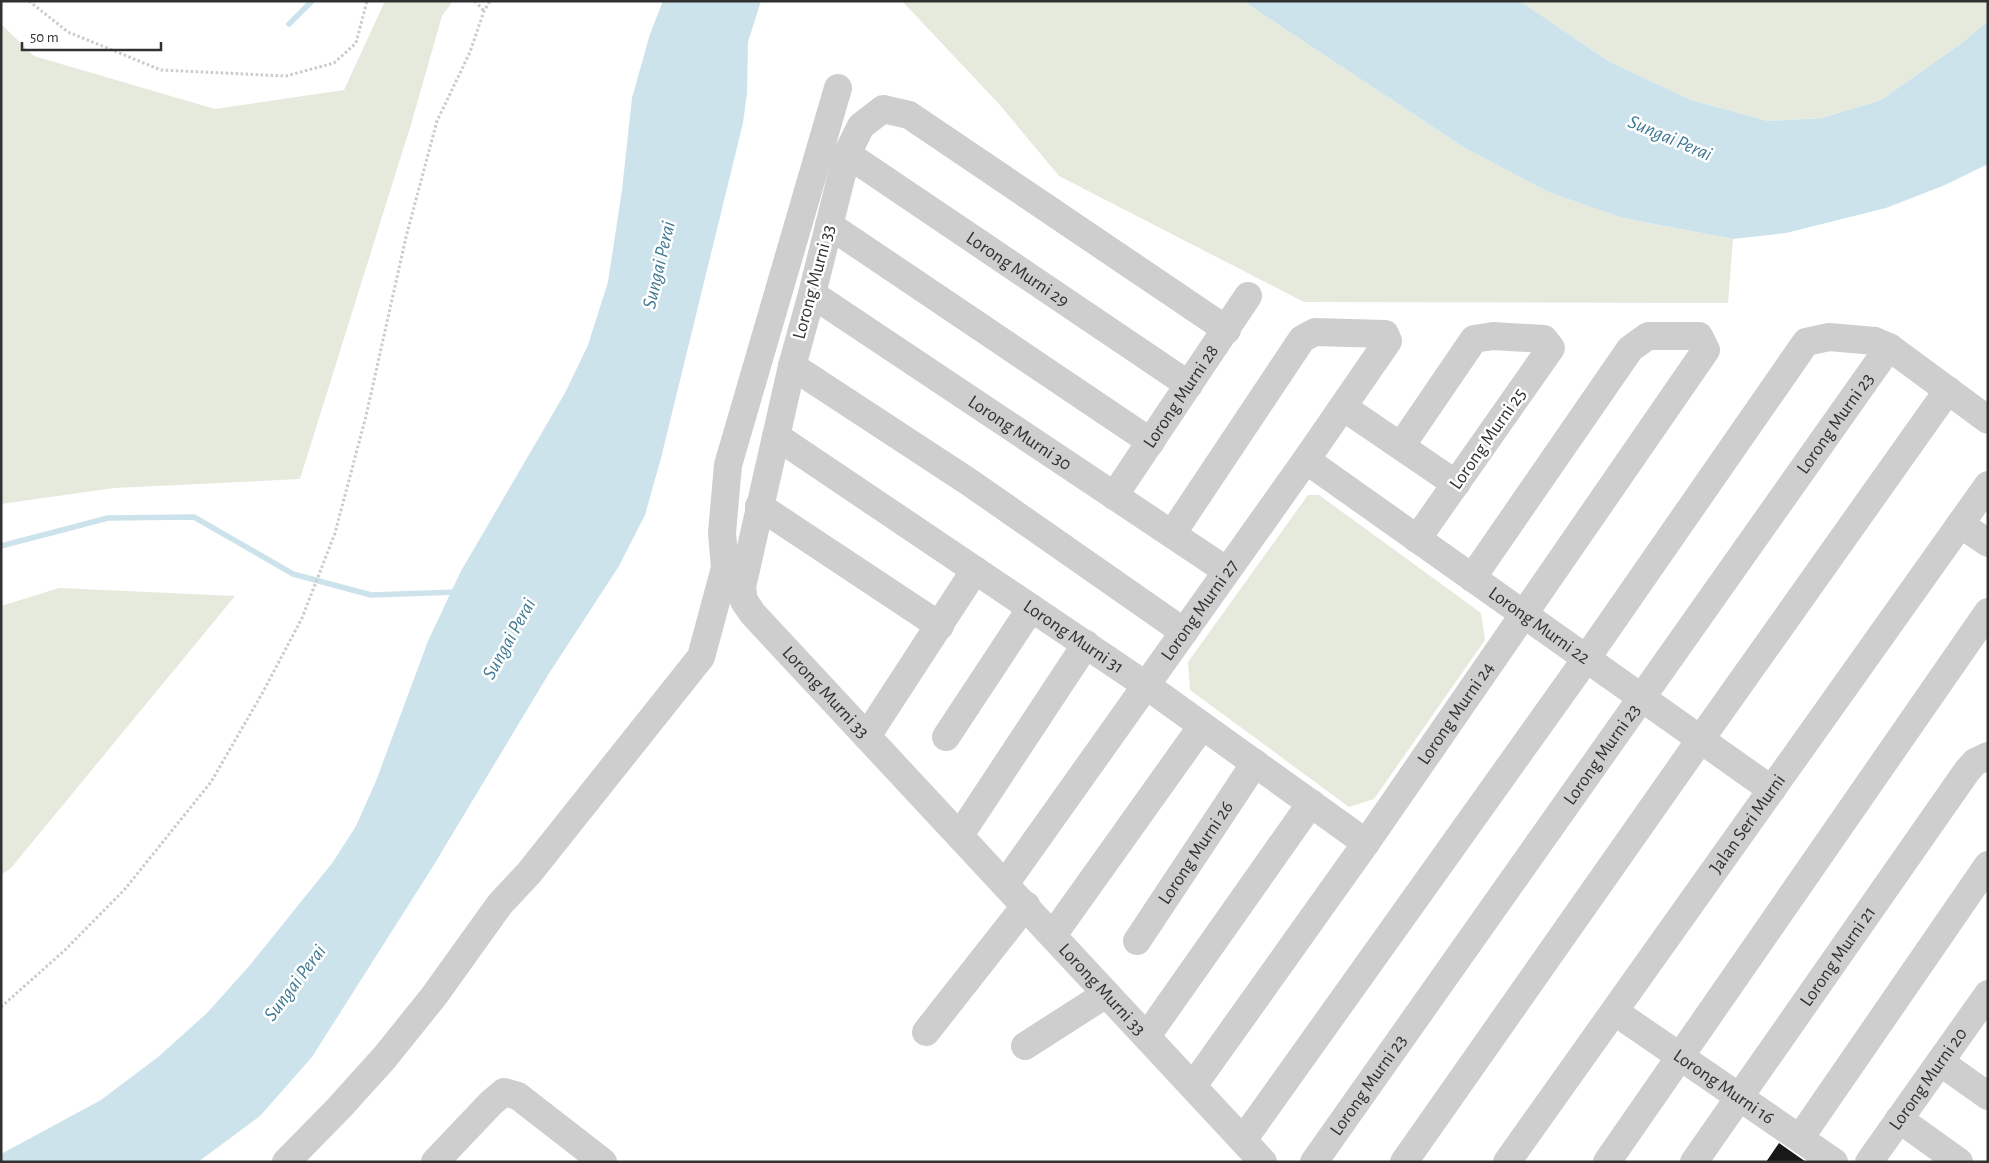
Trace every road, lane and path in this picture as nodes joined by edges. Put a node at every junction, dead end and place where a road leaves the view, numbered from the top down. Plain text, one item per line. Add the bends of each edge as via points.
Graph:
1 (29, 1) edge
2 (367, 1) edge
3 (475, 1) edge
4 (490, 1) edge
5 (484, 10) junction
6 (838, 88) dead end
7 (847, 154) junction
8 (829, 225) junction
9 (812, 294) junction
10 (1248, 296) dead end
11 (1227, 330) junction
12 (1889, 347) junction
13 (792, 366) junction
14 (1189, 384) junction
15 (1948, 390) junction
16 (1343, 407) junction
17 (1988, 420) edge
18 (776, 436) junction
19 (1151, 442) junction
20 (1401, 446) junction
21 (1306, 460) junction
22 (1456, 484) junction
23 (1988, 485) edge
24 (1114, 496) junction
25 (759, 506) junction
26 (1960, 524) junction
27 (1172, 534) junction
28 (1417, 539) junction
29 (1988, 543) edge
30 (975, 570) junction
31 (1227, 571) junction
32 (1472, 578) junction
33 (1032, 608) junction
34 (1988, 612) edge
35 (1524, 615) junction
36 (940, 626) junction
37 (1184, 632) junction
38 (1086, 644) junction
39 (1979, 646) edge
40 (1586, 658) junction
41 (1147, 686) junction
42 (1641, 698) junction
43 (1202, 726) junction
44 (867, 736) junction
45 (946, 736) dead end
46 (1700, 740) junction
47 (1987, 756) edge
48 (1255, 763) junction
49 (1772, 790) junction
50 (1311, 803) junction
51 (960, 834) junction
52 (1366, 843) junction
53 (1988, 865) edge
54 (1005, 884) junction
55 (1026, 905) junction
56 (1053, 935) junction
57 (1137, 941) dead end
58 (1106, 994) junction
59 (1986, 1000) edge
60 (1, 1008) edge
61 (1615, 1012) junction
62 (926, 1032) dead end
63 (1148, 1036) junction
64 (1025, 1046) dead end
65 (1681, 1056) junction
66 (1940, 1062) junction
67 (1193, 1086) junction
68 (1739, 1096) junction
69 (1988, 1096) edge
70 (1899, 1120) junction
71 (1800, 1138) junction
72 (1243, 1140) junction
73 (450, 1157) edge
74 (1700, 1160) edge
75 (286, 1162) edge
76 (603, 1162) edge
77 (1264, 1162) edge
78 (1314, 1162) edge
79 (1404, 1162) edge
80 (1507, 1162) edge
81 (1608, 1162) edge
82 (1834, 1162) edge
83 (1869, 1162) edge
84 (1960, 1162) edge

1 - 2 path via 68,32 161,70 286,76 334,63 356,43
3 - 5 path
4 - 5 path
5 - 60 path via 470,52 437,121 335,533 302,618 211,782 125,889
6 - 75 street via 728,465 722,533 725,568 701,657 529,873 500,904 434,996 385,1057
7 - 8 street, Lorong Murni 33
7 - 11 street, Lorong Murni 33 via 861,126 882,109 909,114
7 - 14 street, Lorong Murni 29
8 - 9 street, Lorong Murni 33
8 - 19 street
9 - 13 street, Lorong Murni 33
9 - 24 street, Lorong Murni 30
10 - 11 street, Lorong Murni 28
11 - 14 street, Lorong Murni 28
12 - 15 street
12 - 40 street via 1875,341 1829,337 1806,342
12 - 42 street, Lorong Murni 23
13 - 18 street, Lorong Murni 33
13 - 37 street via 968,482
14 - 19 street, Lorong Murni 28
15 - 17 street
15 - 46 street
16 - 20 street
16 - 21 street, Lorong Murni 27
16 - 27 street, Lorong Murni 27 via 1388,341 1385,334 1315,332 1302,339
18 - 25 street, Lorong Murni 33
18 - 30 street, Lorong Murni 31
19 - 24 street, Lorong Murni 28
20 - 22 street
20 - 22 street, Lorong Murni 25 via 1474,339 1493,336 1544,339 1551,348
21 - 28 street, Lorong Murni 22
21 - 31 street, Lorong Murni 27
22 - 28 street, Lorong Murni 25
23 - 26 street, Jalan Seri Murni
24 - 27 street, Lorong Murni 30
25 - 36 street
25 - 44 street, Lorong Murni 33 via 742,587 744,601
26 - 29 street
26 - 49 street, Jalan Seri Murni
27 - 31 street, Lorong Murni 30
28 - 32 street, Lorong Murni 22
30 - 33 street, Lorong Murni 31
30 - 36 street
31 - 37 street, Lorong Murni 27
32 - 35 street, Lorong Murni 22
32 - 35 street, Lorong Murni 24 via 1630,349 1648,336 1699,336 1706,350
33 - 38 street, Lorong Murni 31
33 - 45 street
34 - 39 street
35 - 40 street, Lorong Murni 22
35 - 52 street, Lorong Murni 24
36 - 44 street
37 - 41 street, Lorong Murni 27
38 - 41 street, Lorong Murni 31
38 - 51 street
39 - 65 street
40 - 42 street, Lorong Murni 22
40 - 72 street
41 - 43 street, Lorong Murni 31
41 - 54 street, Lorong Murni 27
42 - 46 street, Lorong Murni 22
42 - 78 street, Lorong Murni 23
43 - 48 street, Lorong Murni 31
43 - 56 street
44 - 51 street, Lorong Murni 33
46 - 49 street, Lorong Murni 22
46 - 79 street
47 - 68 street, Lorong Murni 21 via 1967,771
48 - 50 street, Lorong Murni 31
48 - 57 street, Lorong Murni 26
49 - 61 street, Jalan Seri Murni
50 - 52 street, Lorong Murni 31
50 - 63 street
51 - 54 street, Lorong Murni 33
52 - 67 street, Lorong Murni 24
53 - 71 street
54 - 55 street, Lorong Murni 33
55 - 56 street, Lorong Murni 33
55 - 62 street
56 - 58 street, Lorong Murni 33
58 - 63 street, Lorong Murni 33
58 - 64 street
59 - 66 street, Lorong Murni 20
61 - 65 street, Lorong Murni 16
61 - 80 street, Jalan Seri Murni
63 - 67 street, Lorong Murni 33
65 - 68 street, Lorong Murni 16
65 - 81 street
66 - 69 street
66 - 70 street, Lorong Murni 20
67 - 72 street, Lorong Murni 33
68 - 71 street, Lorong Murni 16
68 - 74 street, Lorong Murni 21
70 - 83 street, Lorong Murni 20
70 - 84 street
71 - 82 street, Lorong Murni 16
72 - 77 street, Lorong Murni 33
73 - 76 street via 491,1103 504,1092 518,1096

